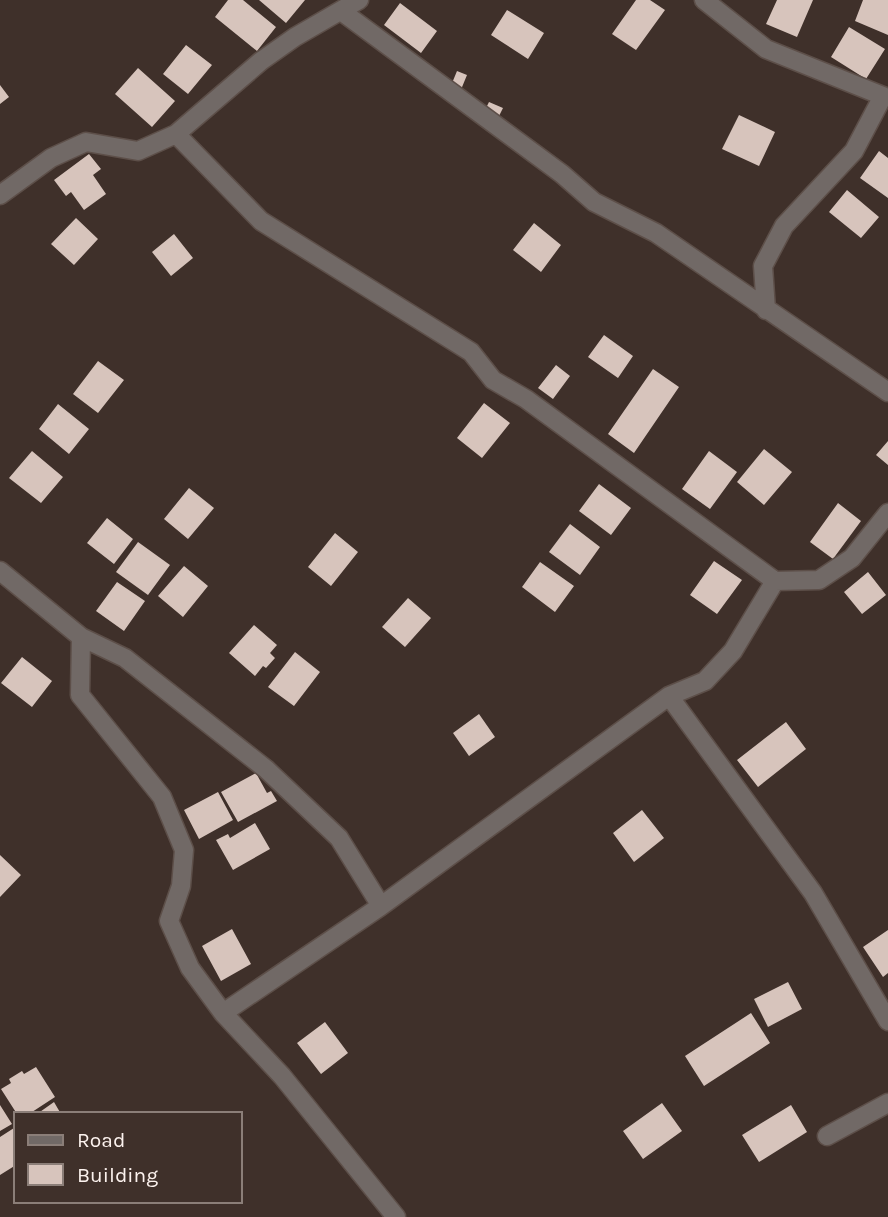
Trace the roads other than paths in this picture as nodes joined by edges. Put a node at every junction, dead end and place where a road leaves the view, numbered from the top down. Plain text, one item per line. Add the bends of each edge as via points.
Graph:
1 (359, 0) edge
2 (704, 0) edge
3 (341, 11) junction
4 (176, 134) junction
5 (0, 195) edge
6 (766, 310) junction
7 (888, 392) edge
8 (888, 513) edge
9 (0, 571) edge
10 (775, 581) junction
11 (81, 637) junction
12 (669, 695) junction
13 (381, 906) junction
14 (223, 1013) junction
15 (888, 1021) edge
16 (888, 1103) edge
17 (827, 1136) dead end
18 (396, 1217) edge

1 - 3 street
2 - 6 street via 766,49 883,96 854,151 784,226 764,266
3 - 4 street via 261,61
3 - 6 street via 594,202 656,233
4 - 5 street via 138,151 86,142 51,158
4 - 10 street via 261,221 471,352 493,380 526,399
6 - 7 street
8 - 10 street via 852,558 819,580
9 - 11 street
10 - 12 street via 733,651 715,671 705,681
11 - 13 street via 125,658 266,768 339,838
11 - 14 street via 80,695 162,797 184,850 181,886 169,921 190,968
12 - 13 street
12 - 15 street via 813,893
13 - 14 street
14 - 18 street via 282,1076
16 - 17 street

